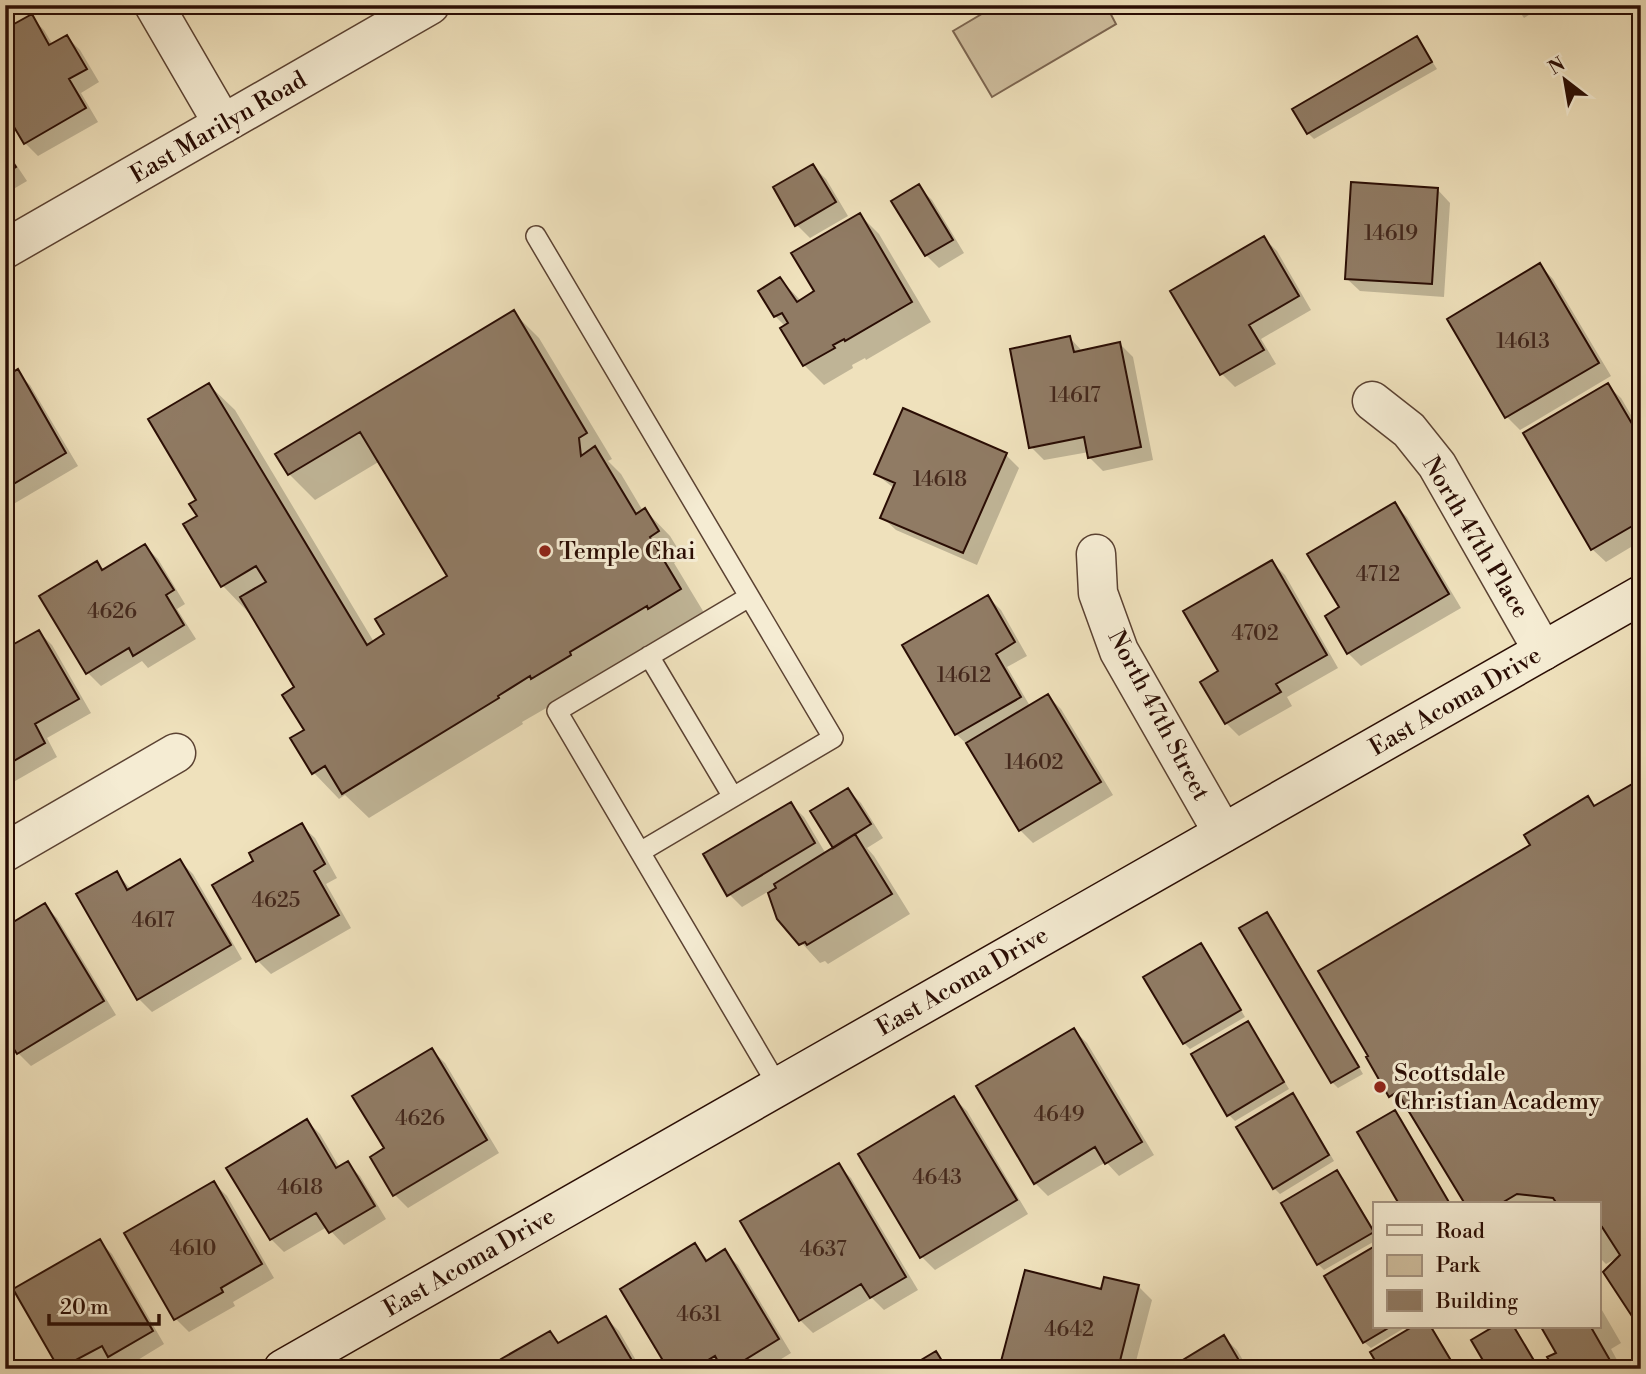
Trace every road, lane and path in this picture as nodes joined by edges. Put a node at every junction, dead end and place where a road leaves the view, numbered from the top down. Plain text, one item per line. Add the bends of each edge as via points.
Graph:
1 (155, 5) edge
2 (430, 5) edge
3 (223, 124) junction
4 (536, 236) dead end
5 (5, 249) edge
6 (1372, 401) dead end
7 (1096, 554) dead end
8 (1641, 594) edge
9 (749, 597) junction
10 (1543, 651) junction
11 (649, 656) junction
12 (176, 753) dead end
13 (733, 797) junction
14 (1223, 833) junction
15 (5, 852) edge
16 (640, 852) junction
17 (778, 1086) junction
18 (283, 1369) edge

1 - 3 street
2 - 3 street, East Marilyn Road
3 - 5 street, East Marilyn Road
4 - 9 lane
6 - 10 street, North 47th Place via 1409,430 1437,465
7 - 14 street, North 47th Street via 1098,593 1119,651
8 - 10 street, East Acoma Drive
9 - 11 lane
9 - 13 lane via 833,738
10 - 14 street, East Acoma Drive
11 - 13 lane
11 - 16 lane via 557,711
12 - 15 street
13 - 16 lane
14 - 17 street, East Acoma Drive
16 - 17 lane
17 - 18 street, East Acoma Drive

